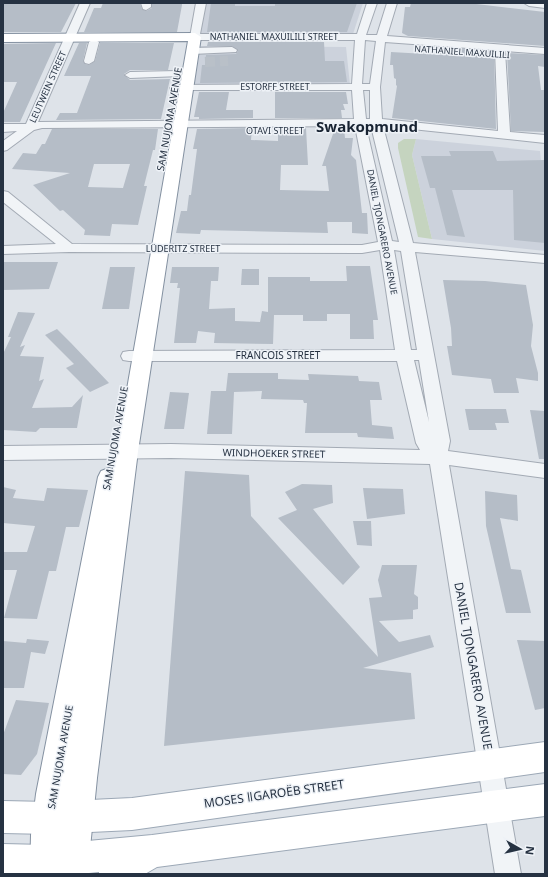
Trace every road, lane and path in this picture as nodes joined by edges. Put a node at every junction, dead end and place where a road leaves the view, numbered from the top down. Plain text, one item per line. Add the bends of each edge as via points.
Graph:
1 (84, 3) edge
2 (201, 3) edge
3 (372, 3) edge
4 (392, 3) edge
5 (529, 3) edge
6 (545, 5) edge
7 (3, 38) edge
8 (68, 40) junction
9 (359, 41) junction
10 (94, 42) junction
11 (3, 43) edge
12 (380, 43) junction
13 (500, 51) junction
14 (545, 51) edge
15 (188, 55) junction
16 (545, 58) edge
17 (90, 61) dead end
18 (130, 75) dead end
19 (357, 87) junction
20 (375, 87) junction
21 (376, 126) junction
22 (30, 127) junction
23 (361, 127) junction
24 (3, 128) edge
25 (174, 128) junction
26 (504, 136) junction
27 (545, 140) edge
28 (3, 146) edge
29 (545, 146) edge
30 (3, 196) edge
31 (69, 248) junction
32 (153, 249) junction
33 (3, 250) edge
34 (387, 250) junction
35 (407, 251) junction
36 (545, 263) edge
37 (404, 355) junction
38 (136, 356) junction
39 (426, 356) junction
40 (120, 451) junction
41 (3, 453) edge
42 (438, 457) junction
43 (545, 471) edge
44 (545, 757) edge
45 (489, 764) junction
46 (545, 800) edge
47 (497, 806) junction
48 (3, 817) edge
49 (63, 818) junction
50 (152, 851) junction
51 (3, 860) edge
52 (58, 867) edge
53 (115, 874) edge
54 (508, 874) edge

1 - 8 street, LEUTWEIN STREET
2 - 15 street, SAM NUJOMA AVENUE
3 - 9 street, DANIEL TJONGARERO AVENUE
4 - 12 street, DANIEL TJONGARERO AVENUE
5 - 6 street
7 - 8 main road, NATHANIEL MAXUILILI STREET
8 - 10 main road, NATHANIEL MAXUILILI STREET
8 - 11 main road, NATHANIEL MAXUILILI STREET
8 - 15 main road, NATHANIEL MAXUILILI STREET
8 - 22 street, LEUTWEIN STREET
9 - 12 street, NATHANIEL MAXUILILI STREET
9 - 15 street, NATHANIEL MAXUILILI STREET
9 - 15 street, NATHANIEL MAXUILILI STREET
9 - 19 street, DANIEL TJONGARERO AVENUE
10 - 15 main road, NATHANIEL MAXUILILI STREET
10 - 17 street
12 - 13 street, NATHANIEL MAXUILILI
12 - 20 street, DANIEL TJONGARERO AVENUE
13 - 14 street
13 - 16 street, NATHANIEL MAXUILILI
13 - 26 street
15 - 18 street
15 - 19 street, ESTORFF STREET
15 - 25 main road, SAM NUJOMA AVENUE
19 - 20 street, ESTORFF STREET
19 - 23 street, DANIEL TJONGARERO AVENUE
20 - 21 street, DANIEL TJONGARERO AVENUE
21 - 23 street, OTAVI STREET
21 - 26 street, OTAVI STREET
21 - 29 street, OTAVI STREET
21 - 35 street, DANIEL TJONGARERO AVENUE via 395,194
22 - 24 street, OTAVI STREET
22 - 25 street, OTAVI STREET via 38,130
22 - 28 street, LEUTWEIN STREET
23 - 25 street, OTAVI STREET
23 - 34 street, DANIEL TJONGARERO AVENUE
25 - 32 main road, SAM NUJOMA AVENUE
26 - 27 street, OTAVI STREET
30 - 31 street
31 - 32 street, LÜDERITZ STREET
31 - 33 street, LÜDERITZ STREET
32 - 34 street, LÜDERITZ STREET
32 - 38 main road, SAM NUJOMA AVENUE
34 - 35 street, LÜDERITZ STREET
34 - 37 street, DANIEL TJONGARERO AVENUE
35 - 36 street, LÜDERITZ STREET
35 - 39 street, DANIEL TJONGARERO AVENUE
37 - 38 street, FRANCOIS STREET
37 - 39 street, FRANCOIS STREET
37 - 42 street, DANIEL TJONGARERO AVENUE via 425,443
38 - 40 main road, SAM NUJOMA AVENUE
39 - 42 street, DANIEL TJONGARERO AVENUE via 441,441
40 - 41 street, WINDHOEKER STREET
40 - 42 street, WINDHOEKER STREET
40 - 49 main road, SAM NUJOMA AVENUE
42 - 43 street, WINDHOEKER STREET
42 - 45 street, DANIEL TJONGARERO AVENUE
44 - 45 main road, MOSES ǁGAROËB STREET
45 - 47 street, DANIEL TJONGARERO AVENUE
45 - 49 main road, MOSES ǁGAROËB STREET via 132,814
46 - 47 main road
47 - 50 main road
47 - 54 street, DANIEL TJONGARERO AVENUE
48 - 49 main road, MOSES ǁGAROËB STREET
49 - 52 main road, SAM NUJOMA AVENUE
50 - 52 main road
50 - 53 main road
51 - 52 main road

